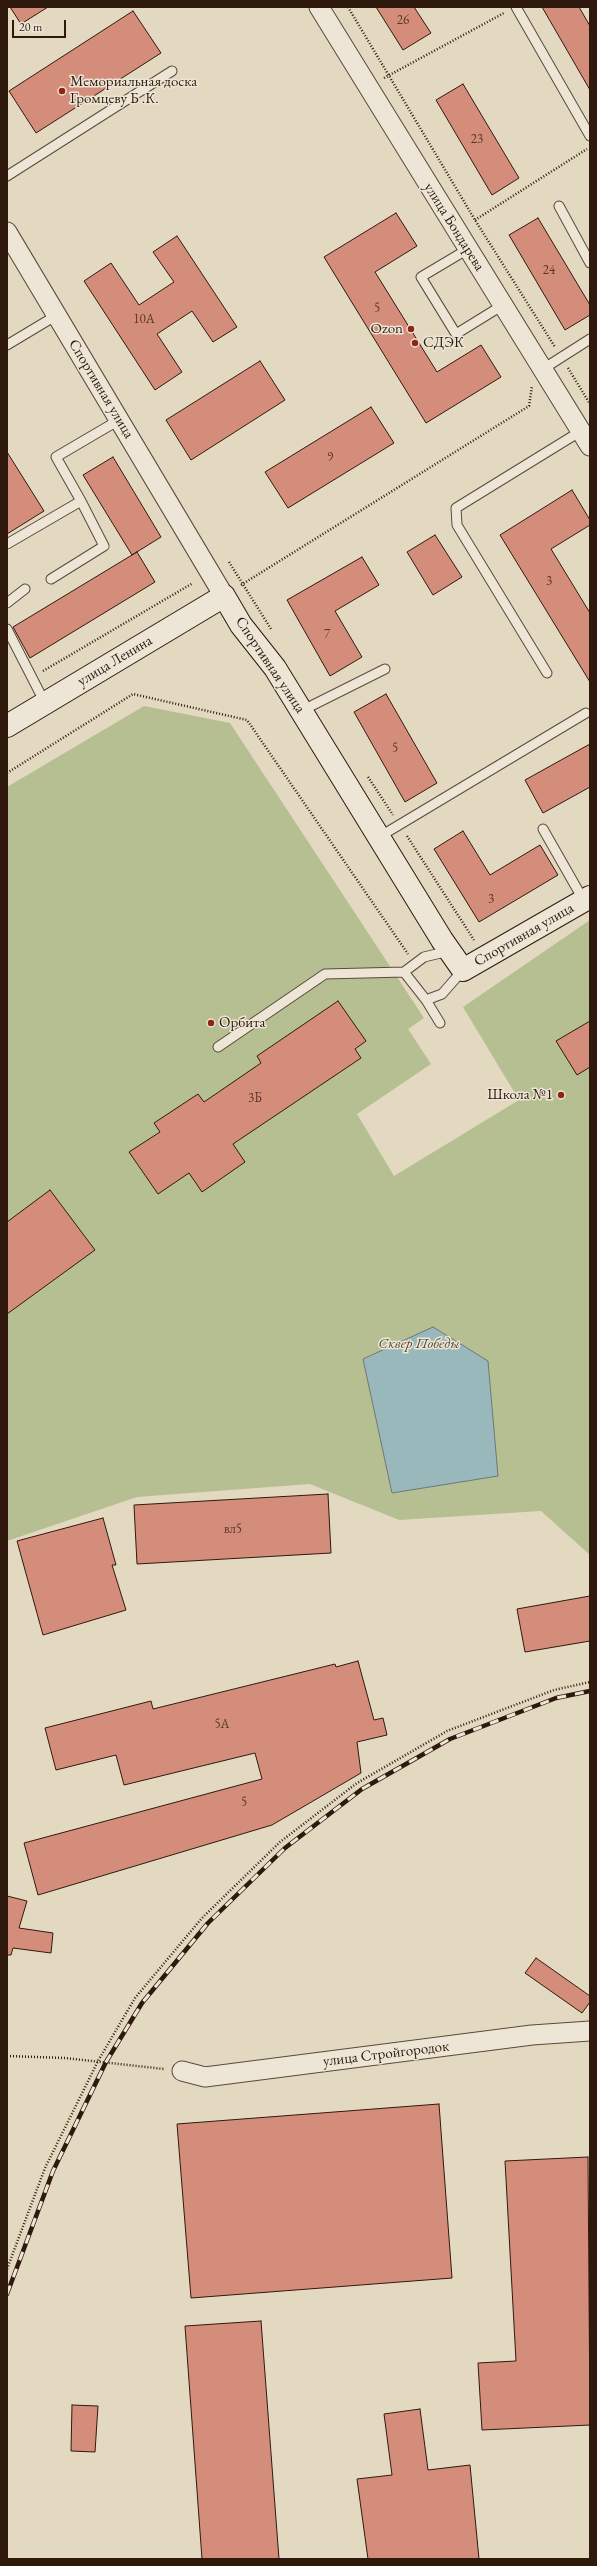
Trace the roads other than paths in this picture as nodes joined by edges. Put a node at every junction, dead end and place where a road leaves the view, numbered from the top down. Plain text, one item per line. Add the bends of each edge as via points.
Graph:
1 (319, 7) edge
2 (516, 7) edge
3 (172, 71) dead end
4 (590, 136) edge
5 (7, 176) edge
6 (559, 206) dead end
7 (7, 232) edge
8 (468, 249) junction
9 (590, 263) edge
10 (503, 305) junction
11 (57, 315) junction
12 (590, 339) edge
13 (7, 345) edge
14 (543, 369) junction
15 (119, 420) junction
16 (585, 439) edge
17 (81, 500) junction
18 (7, 544) edge
19 (51, 579) dead end
20 (25, 589) dead end
21 (224, 596) junction
22 (7, 603) edge
23 (7, 629) edge
24 (385, 669) dead end
25 (547, 673) dead end
26 (45, 703) junction
27 (301, 710) junction
28 (586, 712) dead end
29 (7, 726) edge
30 (543, 829) dead end
31 (379, 837) junction
32 (587, 899) edge
33 (449, 950) junction
34 (463, 970) junction
35 (404, 972) junction
36 (426, 1000) junction
37 (440, 1023) dead end
38 (218, 1047) dead end
39 (589, 2029) edge
40 (182, 2071) road end

1 - 8 street, улица Бондарева
2 - 4 lane
3 - 5 lane
6 - 9 lane
7 - 11 street, Спортивная улица
8 - 10 street, улица Бондарева
8 - 10 lane via 421,277 456,334
10 - 14 street, улица Бондарева
11 - 13 lane
11 - 15 street, Спортивная улица
12 - 14 lane
14 - 16 street, улица Бондарева
15 - 17 lane via 56,457
15 - 21 street, Спортивная улица
16 - 25 lane via 456,508 456,525
17 - 18 lane
17 - 19 lane via 104,546
20 - 22 lane
21 - 26 street, улица Ленина
21 - 27 street, Спортивная улица via 241,625 275,668
23 - 26 lane
24 - 27 lane
26 - 29 street, улица Ленина
27 - 31 street, Спортивная улица
28 - 31 lane
30 - 32 lane
31 - 33 street, Спортивная улица
32 - 34 street, Спортивная улица
33 - 34 street, Спортивная улица
33 - 35 lane via 424,957
34 - 36 lane via 442,994
35 - 36 lane
35 - 38 lane via 325,974
36 - 37 lane
39 - 40 street, улица Стройгородок via 205,2077

